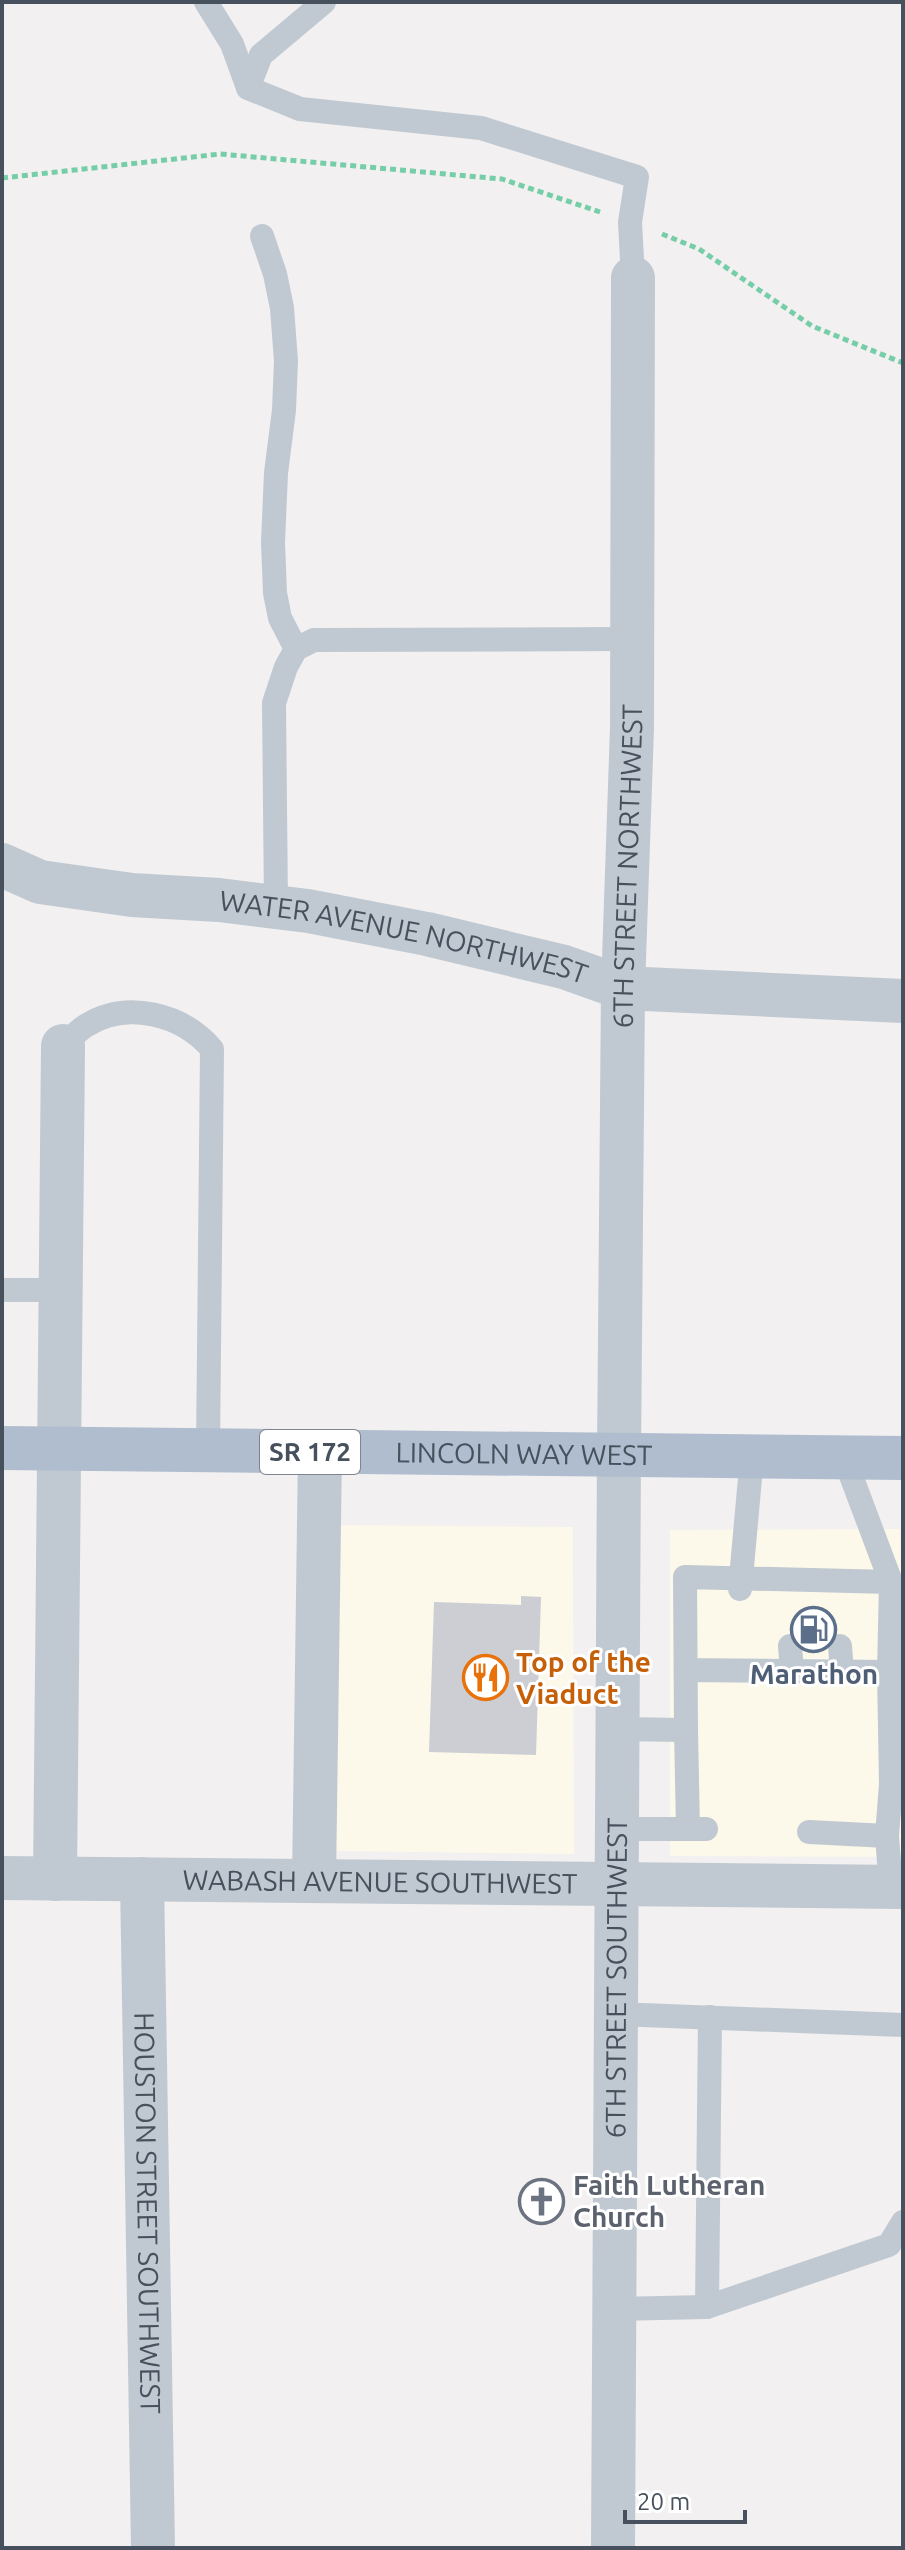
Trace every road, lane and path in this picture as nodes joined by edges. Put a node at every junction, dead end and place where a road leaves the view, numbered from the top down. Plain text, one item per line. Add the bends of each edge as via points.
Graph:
1 (206, 2) edge
2 (324, 2) edge
3 (248, 88) junction
4 (2, 178) edge
5 (630, 222) junction
6 (262, 236) dead end
7 (633, 278) joint
8 (903, 363) edge
9 (632, 639) junction
10 (296, 649) junction
11 (2, 865) edge
12 (276, 907) junction
13 (623, 988) junction
14 (903, 1001) edge
15 (63, 1046) joint
16 (2, 1290) edge
17 (61, 1290) junction
18 (2, 1448) edge
19 (61, 1449) junction
20 (208, 1451) junction
21 (320, 1452) junction
22 (619, 1455) junction
23 (752, 1456) junction
24 (844, 1457) junction
25 (903, 1458) edge
26 (891, 1582) junction
27 (740, 1583) junction
28 (790, 1646) dead end
29 (840, 1646) dead end
30 (686, 1670) junction
31 (792, 1672) junction
32 (842, 1672) junction
33 (889, 1672) junction
34 (617, 1729) junction
35 (686, 1730) junction
36 (617, 1829) junction
37 (809, 1832) dead end
38 (887, 1836) junction
39 (2, 1878) edge
40 (55, 1879) junction
41 (142, 1879) junction
42 (314, 1881) junction
43 (616, 1883) junction
44 (897, 1887) edge
45 (616, 2014) junction
46 (710, 2017) junction
47 (903, 2025) edge
48 (903, 2222) edge
49 (707, 2307) junction
50 (615, 2309) junction
51 (153, 2548) edge
52 (613, 2548) edge

1 - 3 lane via 232,44
2 - 3 lane via 261,55
3 - 5 lane via 300,109 481,128 637,177
4 - 5 path via 220,154 502,179
5 - 7 lane
5 - 8 path via 699,249 812,326
6 - 10 lane via 282,308 286,361 276,473 275,593 280,618
7 - 9 street, 6TH STREET NORTHWEST
9 - 10 lane via 314,640
9 - 13 street, 6TH STREET NORTHWEST
10 - 12 lane via 274,703
11 - 12 street, WATER AVENUE NORTHWEST via 40,882
12 - 13 street, WATER AVENUE NORTHWEST via 427,934 564,967
13 - 14 street, WATER AVENUE NORTHWEST
13 - 22 street, 6TH STREET NORTHWEST
15 - 17 street
15 - 20 lane via 86,1025 111,1014 142,1012 176,1020 212,1049
16 - 17 lane
17 - 19 street
18 - 19 main road, LINCOLN WAY WEST / SR 172
19 - 20 main road, LINCOLN WAY WEST / SR 172
19 - 40 street
20 - 21 main road, LINCOLN WAY WEST / SR 172
21 - 22 main road, LINCOLN WAY WEST / SR 172
21 - 42 street
22 - 23 main road, LINCOLN WAY WEST / SR 172
22 - 34 street, 6TH STREET SOUTHWEST
23 - 24 main road, LINCOLN WAY WEST / SR 172
23 - 27 lane
24 - 25 main road, LINCOLN WAY WEST / SR 172
24 - 26 lane
26 - 27 lane
26 - 33 lane
27 - 30 lane via 685,1577
28 - 31 lane
29 - 32 lane
30 - 31 lane via 742,1658
30 - 35 lane
31 - 32 lane
32 - 33 lane
33 - 38 lane
34 - 35 lane
34 - 36 street, 6TH STREET SOUTHWEST
35 - 36 lane via 697,1829
36 - 43 street, 6TH STREET SOUTHWEST
37 - 38 lane
38 - 44 lane
39 - 40 street, WABASH AVENUE SOUTHWEST
40 - 41 street, WABASH AVENUE SOUTHWEST
41 - 42 street, WABASH AVENUE SOUTHWEST
41 - 51 street, HOUSTON STREET SOUTHWEST
42 - 43 street, WABASH AVENUE SOUTHWEST
43 - 44 street, WABASH AVENUE SOUTHWEST
43 - 45 street, 6TH STREET SOUTHWEST
45 - 46 lane
45 - 50 street, 6TH STREET SOUTHWEST
46 - 47 lane
46 - 49 lane
48 - 49 lane via 889,2245
49 - 50 lane
50 - 52 street, 6TH STREET SOUTHWEST

